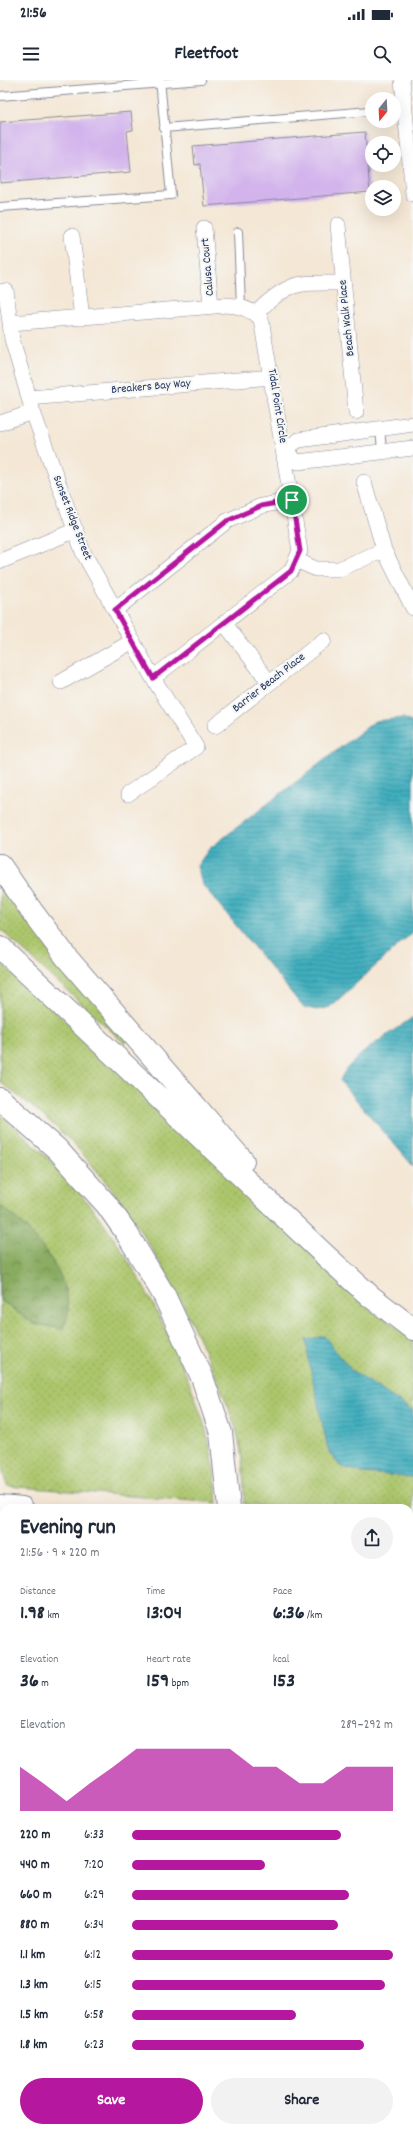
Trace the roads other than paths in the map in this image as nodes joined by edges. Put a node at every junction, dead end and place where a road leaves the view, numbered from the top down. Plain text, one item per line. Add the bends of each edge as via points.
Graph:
1 (201, 80) edge
2 (402, 80) edge
3 (160, 82) edge
4 (0, 96) edge
5 (365, 111) edge
6 (164, 128) junction
7 (413, 194) edge
8 (0, 207) edge
9 (338, 225) dead end
10 (204, 228) dead end
11 (238, 232) dead end
12 (72, 236) dead end
13 (343, 283) junction
14 (3, 292) edge
15 (211, 306) junction
16 (241, 306) junction
17 (256, 313) junction
18 (82, 318) junction
19 (11, 323) junction
20 (272, 377) junction
21 (29, 398) junction
22 (33, 412) junction
23 (356, 412) dead end
24 (0, 423) edge
25 (413, 424) edge
26 (380, 428) junction
27 (413, 448) edge
28 (284, 450) junction
29 (382, 451) junction
30 (364, 482) dead end
31 (292, 500) junction
32 (76, 530) junction
33 (384, 550) junction
34 (296, 560) junction
35 (1, 561) edge
36 (413, 608) edge
37 (115, 610) junction
38 (225, 624) junction
39 (324, 640) dead end
40 (133, 641) junction
41 (153, 678) junction
42 (61, 682) dead end
43 (269, 682) junction
44 (215, 726) dead end
45 (128, 794) dead end
46 (0, 865) edge
47 (0, 947) edge
48 (0, 1099) edge
49 (328, 1258) junction
50 (413, 1329) edge
51 (229, 1504) edge

1 - 3 lane
2 - 7 street
3 - 4 lane
3 - 6 lane
5 - 6 lane
6 - 8 lane via 171,195
9 - 13 street, Beach Walk Place
10 - 15 street, Calusa Court
11 - 16 lane
12 - 18 street
13 - 17 street via 306,283 289,286 278,292
13 - 23 street, Beach Walk Place
14 - 19 street, Sunset Ridge Street
15 - 16 street
15 - 18 street
16 - 17 street
17 - 20 street, Tidal Point Circle via 261,319
18 - 19 street
19 - 21 street, Sunset Ridge Street via 12,339
20 - 21 street, Breakers Bay Way
20 - 28 street, Tidal Point Circle
21 - 22 street, Sunset Ridge Street
22 - 24 street
22 - 32 street, Sunset Ridge Street
25 - 26 street
26 - 28 street via 299,440
26 - 29 lane
27 - 29 street
28 - 29 street via 298,462
28 - 31 street, Tidal Point Circle
30 - 33 street
31 - 34 street, Tidal Point Circle via 300,551
31 - 37 street via 261,506 227,521
32 - 35 street
32 - 37 street, Sunset Ridge Street via 83,552
33 - 34 street via 339,569 316,569
33 - 36 street
34 - 38 street, Tidal Point Circle via 291,571
37 - 40 street, Sunset Ridge Street
38 - 41 street, Tidal Point Circle
38 - 43 street
39 - 43 street, Barrier Beach Place
40 - 41 street, Sunset Ridge Street
40 - 42 street
41 - 45 street, Sunset Ridge Street via 196,747
43 - 44 street, Barrier Beach Place
46 - 49 highway via 32,913 68,958
47 - 49 highway
48 - 51 highway via 57,1149 107,1205 164,1295 202,1377 221,1433
49 - 50 highway via 370,1296

